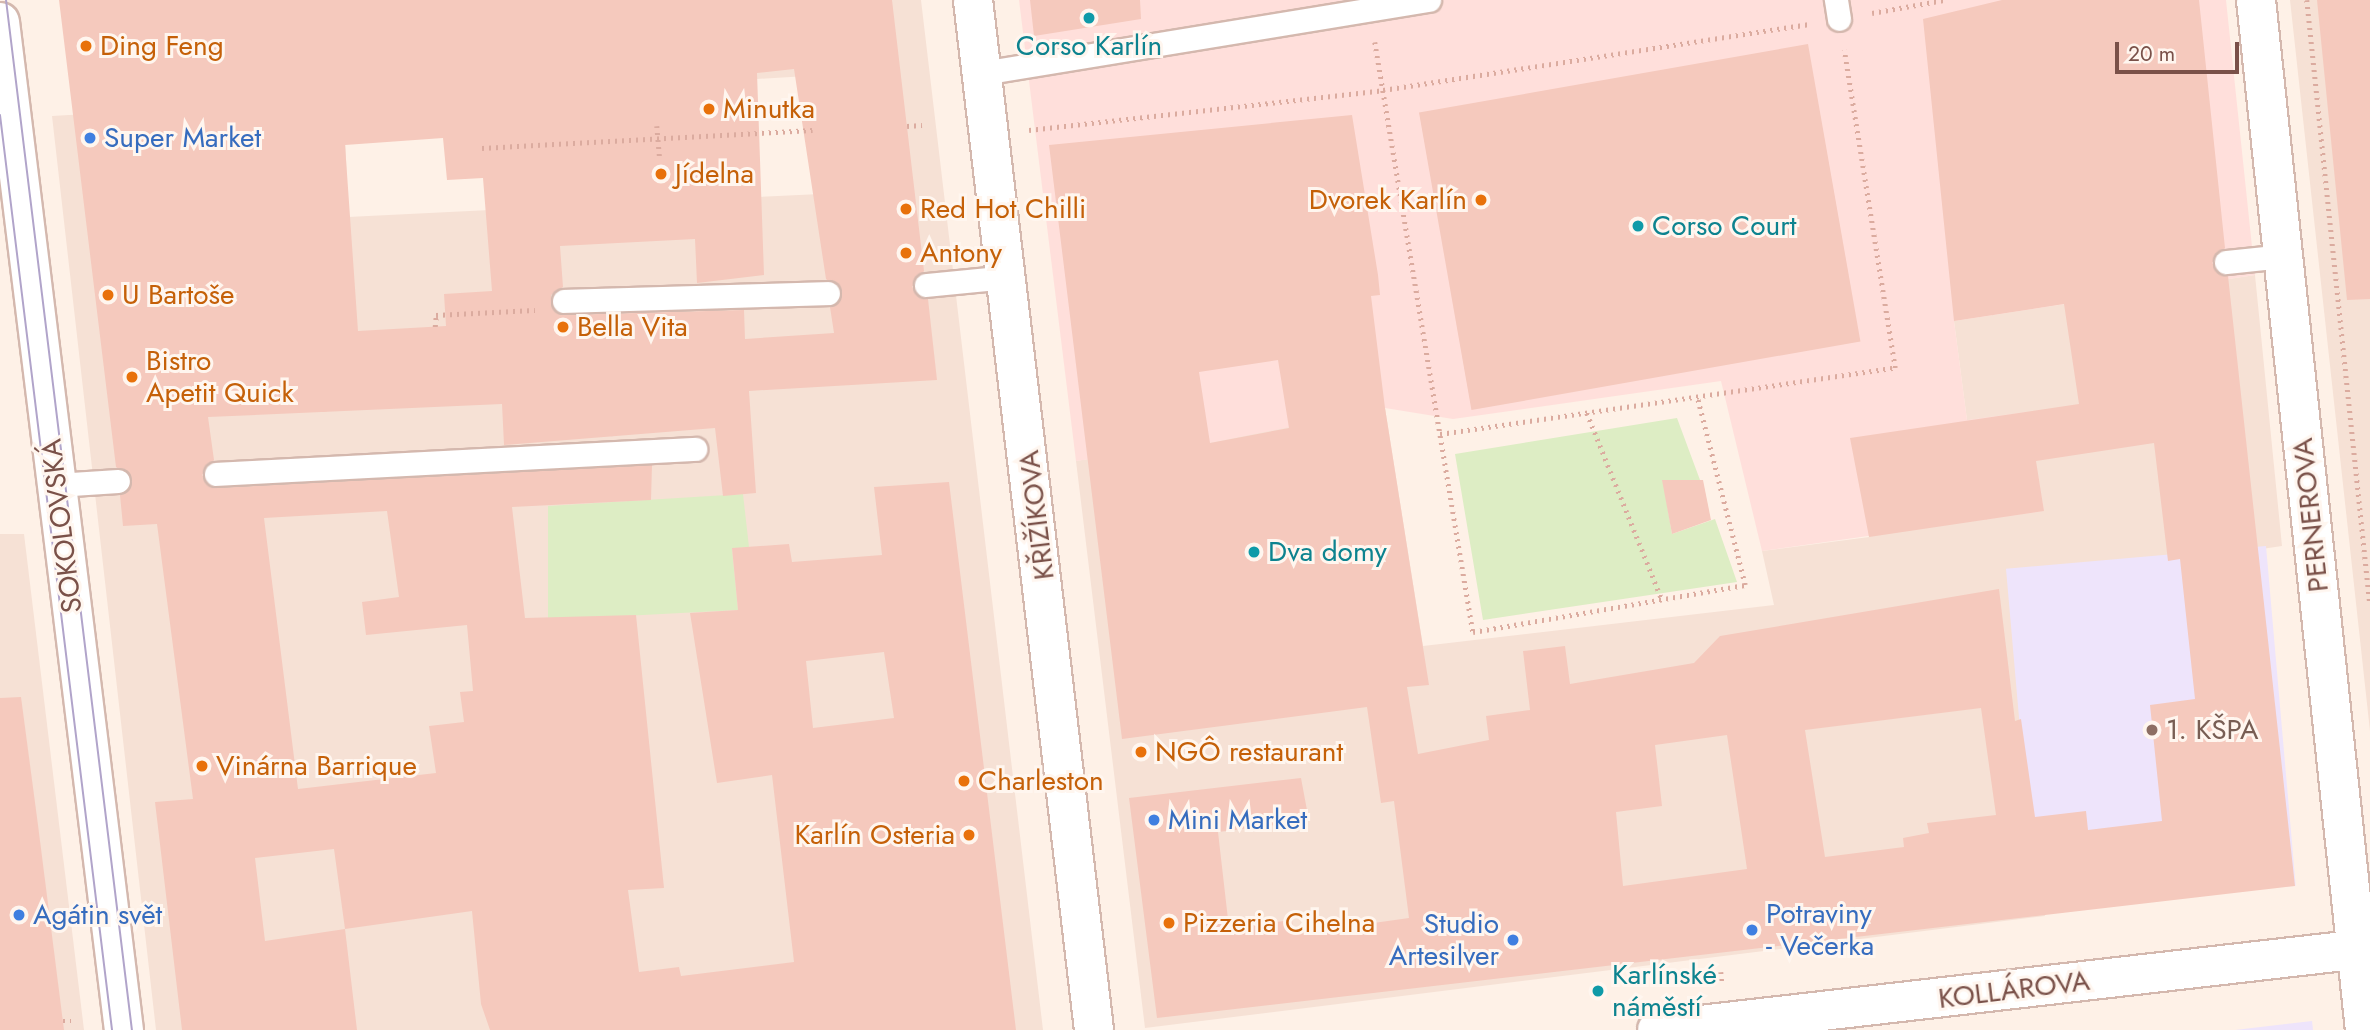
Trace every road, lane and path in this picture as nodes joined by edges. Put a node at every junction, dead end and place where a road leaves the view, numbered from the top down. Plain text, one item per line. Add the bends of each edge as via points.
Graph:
1 (973, 0) edge
2 (1429, 0) edge
3 (1944, 0) edge
4 (2256, 0) edge
5 (2307, 0) edge
6 (1838, 9) edge
7 (1369, 10) junction
8 (0, 22) edge
9 (982, 73) junction
10 (1383, 90) junction
11 (922, 125) dead end
12 (907, 126) dead end
13 (657, 127) dead end
14 (813, 130) dead end
15 (1015, 132) dead end
16 (482, 148) dead end
17 (660, 160) dead end
18 (2283, 256) junction
19 (2227, 262) dead end
20 (1008, 278) junction
21 (926, 285) dead end
22 (828, 293) dead end
23 (573, 300) joint
24 (435, 327) dead end
25 (1697, 397) junction
26 (1587, 413) junction
27 (1440, 434) junction
28 (695, 449) dead end
29 (216, 474) dead end
30 (118, 481) dead end
31 (57, 485) junction
32 (1662, 600) junction
33 (2370, 604) edge
34 (2364, 949) edge
35 (63, 1021) dead end
36 (71, 1021) dead end
37 (1771, 1025) edge
38 (124, 1030) edge
39 (1094, 1030) edge
40 (1657, 1030) edge
41 (2365, 1030) edge

1 - 9 street, KŘIŽÍKOVA
2 - 7 lane
3 - 6 path
4 - 18 street, PERNEROVA
5 - 33 path
6 - 10 path
6 - 25 path via 1895,368
7 - 9 lane
7 - 10 path
8 - 31 street, SOKOLOVSKÁ
9 - 20 street, KŘIŽÍKOVA
10 - 15 path
10 - 27 path
11 - 12 path
13 - 17 path, bridge
14 - 16 path
18 - 19 lane
18 - 34 street, PERNEROVA
20 - 21 lane
20 - 39 street, KŘIŽÍKOVA
22 - 23 lane
23 - 24 path via 581,307 436,315
25 - 26 path
25 - 32 path via 1745,585
26 - 27 path
26 - 32 path
27 - 32 path via 1473,632
28 - 29 lane
30 - 31 lane
31 - 38 street, SOKOLOVSKÁ
34 - 37 street, KOLLÁROVA
34 - 41 street, PERNEROVA
35 - 36 path
37 - 40 street, KOLLÁROVA

